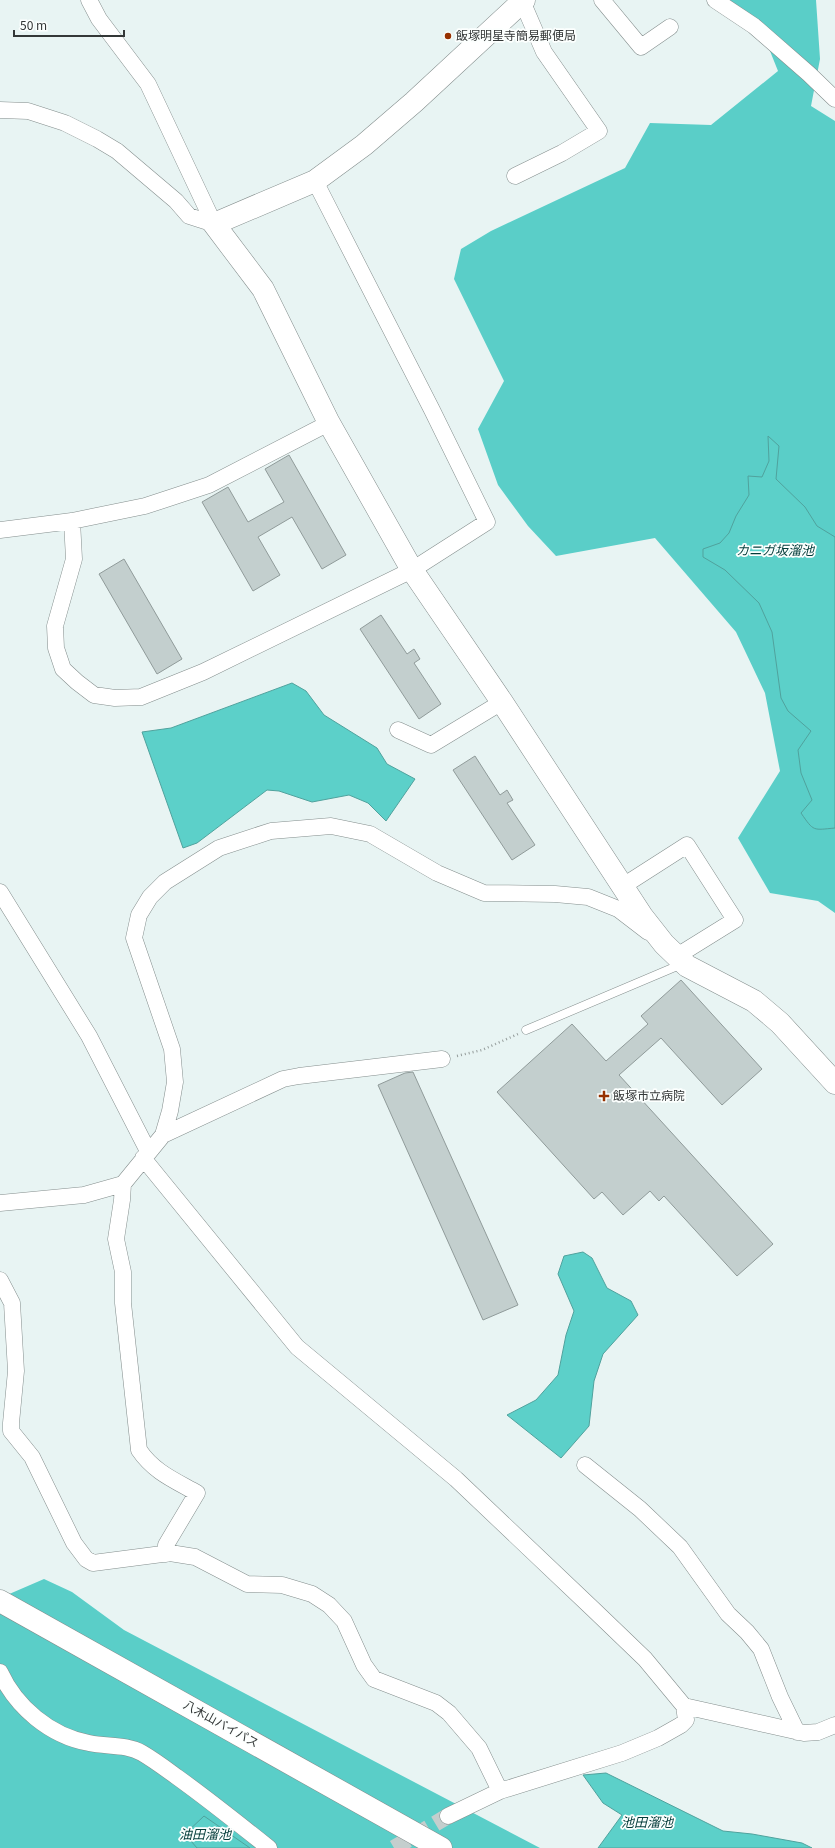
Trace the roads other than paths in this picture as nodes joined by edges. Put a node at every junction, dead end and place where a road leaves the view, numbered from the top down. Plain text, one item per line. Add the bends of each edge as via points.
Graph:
1 (89, 0) edge
2 (602, 0) edge
3 (715, 0) edge
4 (523, 1) edge
5 (670, 27) dead end
6 (835, 99) edge
7 (0, 110) edge
8 (515, 176) dead end
9 (315, 181) junction
10 (214, 224) junction
11 (329, 423) junction
12 (72, 521) junction
13 (0, 530) edge
14 (412, 570) junction
15 (502, 702) junction
16 (398, 730) dead end
17 (623, 886) junction
18 (0, 892) edge
19 (675, 954) junction
20 (526, 1030) road end
21 (442, 1059) road end
22 (831, 1072) edge
23 (163, 1135) junction
24 (146, 1155) junction
25 (123, 1184) junction
26 (0, 1203) edge
27 (0, 1280) edge
28 (585, 1465) dead end
29 (166, 1554) junction
30 (0, 1601) edge
31 (0, 1672) edge
32 (4, 1688) edge
33 (684, 1706) junction
34 (835, 1725) edge
35 (797, 1732) junction
36 (500, 1791) junction
37 (448, 1816) tunnel mouth
38 (269, 1848) edge
39 (441, 1848) edge

1 - 10 street via 148,84
2 - 5 street via 641,48
3 - 6 street via 754,26
4 - 8 street via 544,52 599,130 562,153
4 - 9 main road via 414,102
7 - 10 street via 28,111 65,123 97,139 117,150 176,201 189,216
9 - 10 main road
9 - 14 street via 487,522
10 - 11 main road via 263,289
11 - 12 street via 209,485 145,506
11 - 14 main road
12 - 13 street
12 - 14 street via 74,559 55,626 56,648 63,669 77,682 94,694 115,698 140,697 203,672
14 - 15 main road
15 - 16 street via 431,745
15 - 17 main road
17 - 19 main road via 642,916
17 - 19 street via 687,845 735,920
18 - 24 street via 89,1036
19 - 20 lane
19 - 22 main road via 754,1001
19 - 23 street via 618,909 588,897 484,893 437,873 370,834 332,826 270,831 219,848 165,882 150,897 139,914 134,938 172,1049 175,1082
21 - 23 street via 283,1079
23 - 24 street
24 - 25 street
24 - 33 street via 297,1347 456,1479 645,1659
25 - 26 street via 84,1195
25 - 29 street via 116,1239 123,1272 123,1303 139,1450 158,1470 197,1493 166,1546
27 - 29 street via 12,1303 16,1371 12,1431 32,1457 74,1543 86,1559 93,1563
28 - 35 street via 640,1509 680,1547 728,1614 762,1649 780,1697
29 - 36 street via 195,1557 247,1584 282,1585 312,1594 329,1606 344,1621 364,1665 374,1679 436,1703 449,1713 479,1748
30 - 39 main road, 八木山バイパス
31 - 32 street
32 - 38 street via 29,1713 55,1732 88,1743 125,1747 142,1753 193,1788
33 - 35 street
33 - 36 street via 686,1720 658,1738 622,1753
34 - 35 street via 818,1732
36 - 37 street

